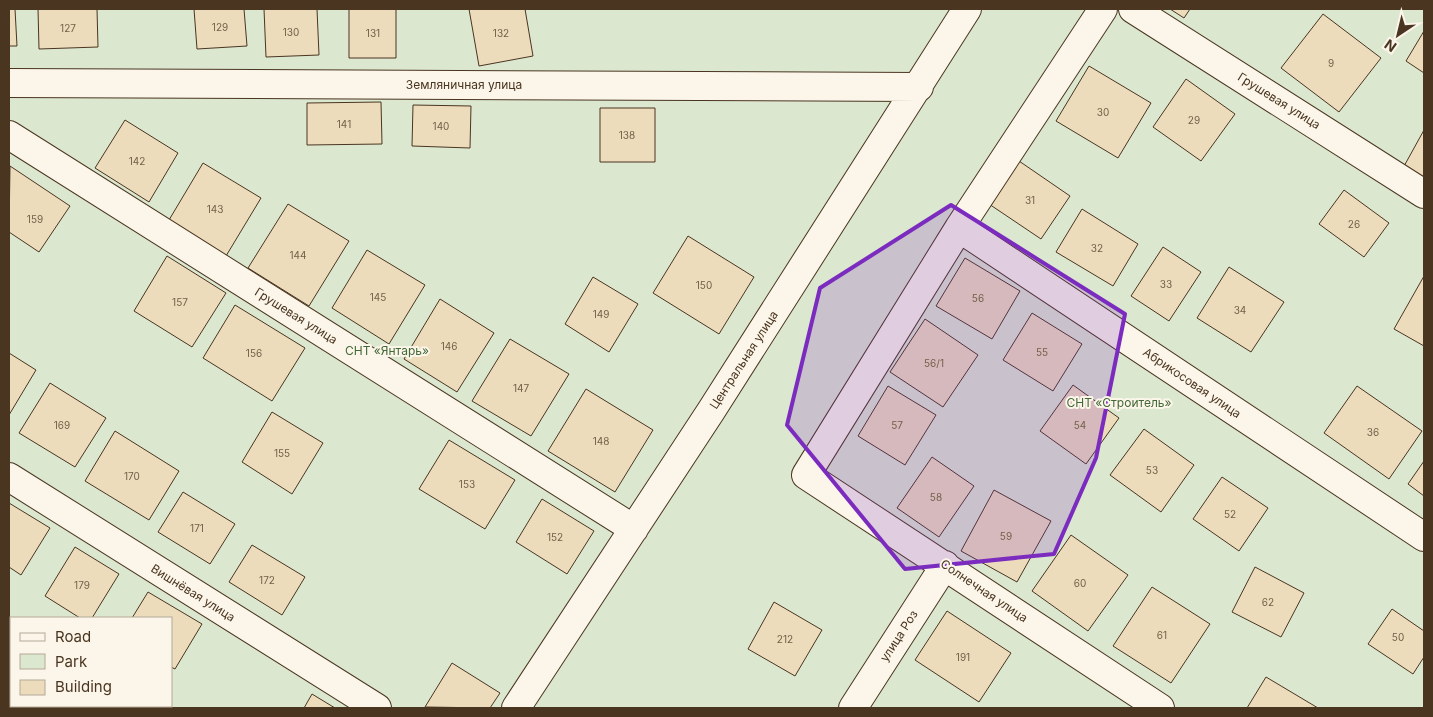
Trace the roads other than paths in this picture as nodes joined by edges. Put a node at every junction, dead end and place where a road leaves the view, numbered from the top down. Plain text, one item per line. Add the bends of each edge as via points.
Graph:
1 (967, 9) edge
2 (1103, 9) edge
3 (1133, 9) edge
4 (9, 82) edge
5 (919, 87) junction
6 (9, 135) edge
7 (1424, 194) edge
8 (959, 228) junction
9 (9, 477) edge
10 (634, 529) junction
11 (1424, 537) edge
12 (945, 565) junction
13 (377, 708) edge
14 (516, 708) edge
15 (853, 708) edge
16 (1160, 708) edge

1 - 5 street, Центральная улица
2 - 8 street
3 - 7 street, Грушевая улица
4 - 5 street, Земляничная улица
5 - 10 street, Центральная улица
6 - 10 street, Грушевая улица
8 - 11 street, Абрикосовая улица
8 - 12 street, Солнечная улица via 806,475
9 - 13 street, Вишнёвая улица
10 - 14 street, Центральная улица
12 - 15 street, улица Роз
12 - 16 street, Солнечная улица

